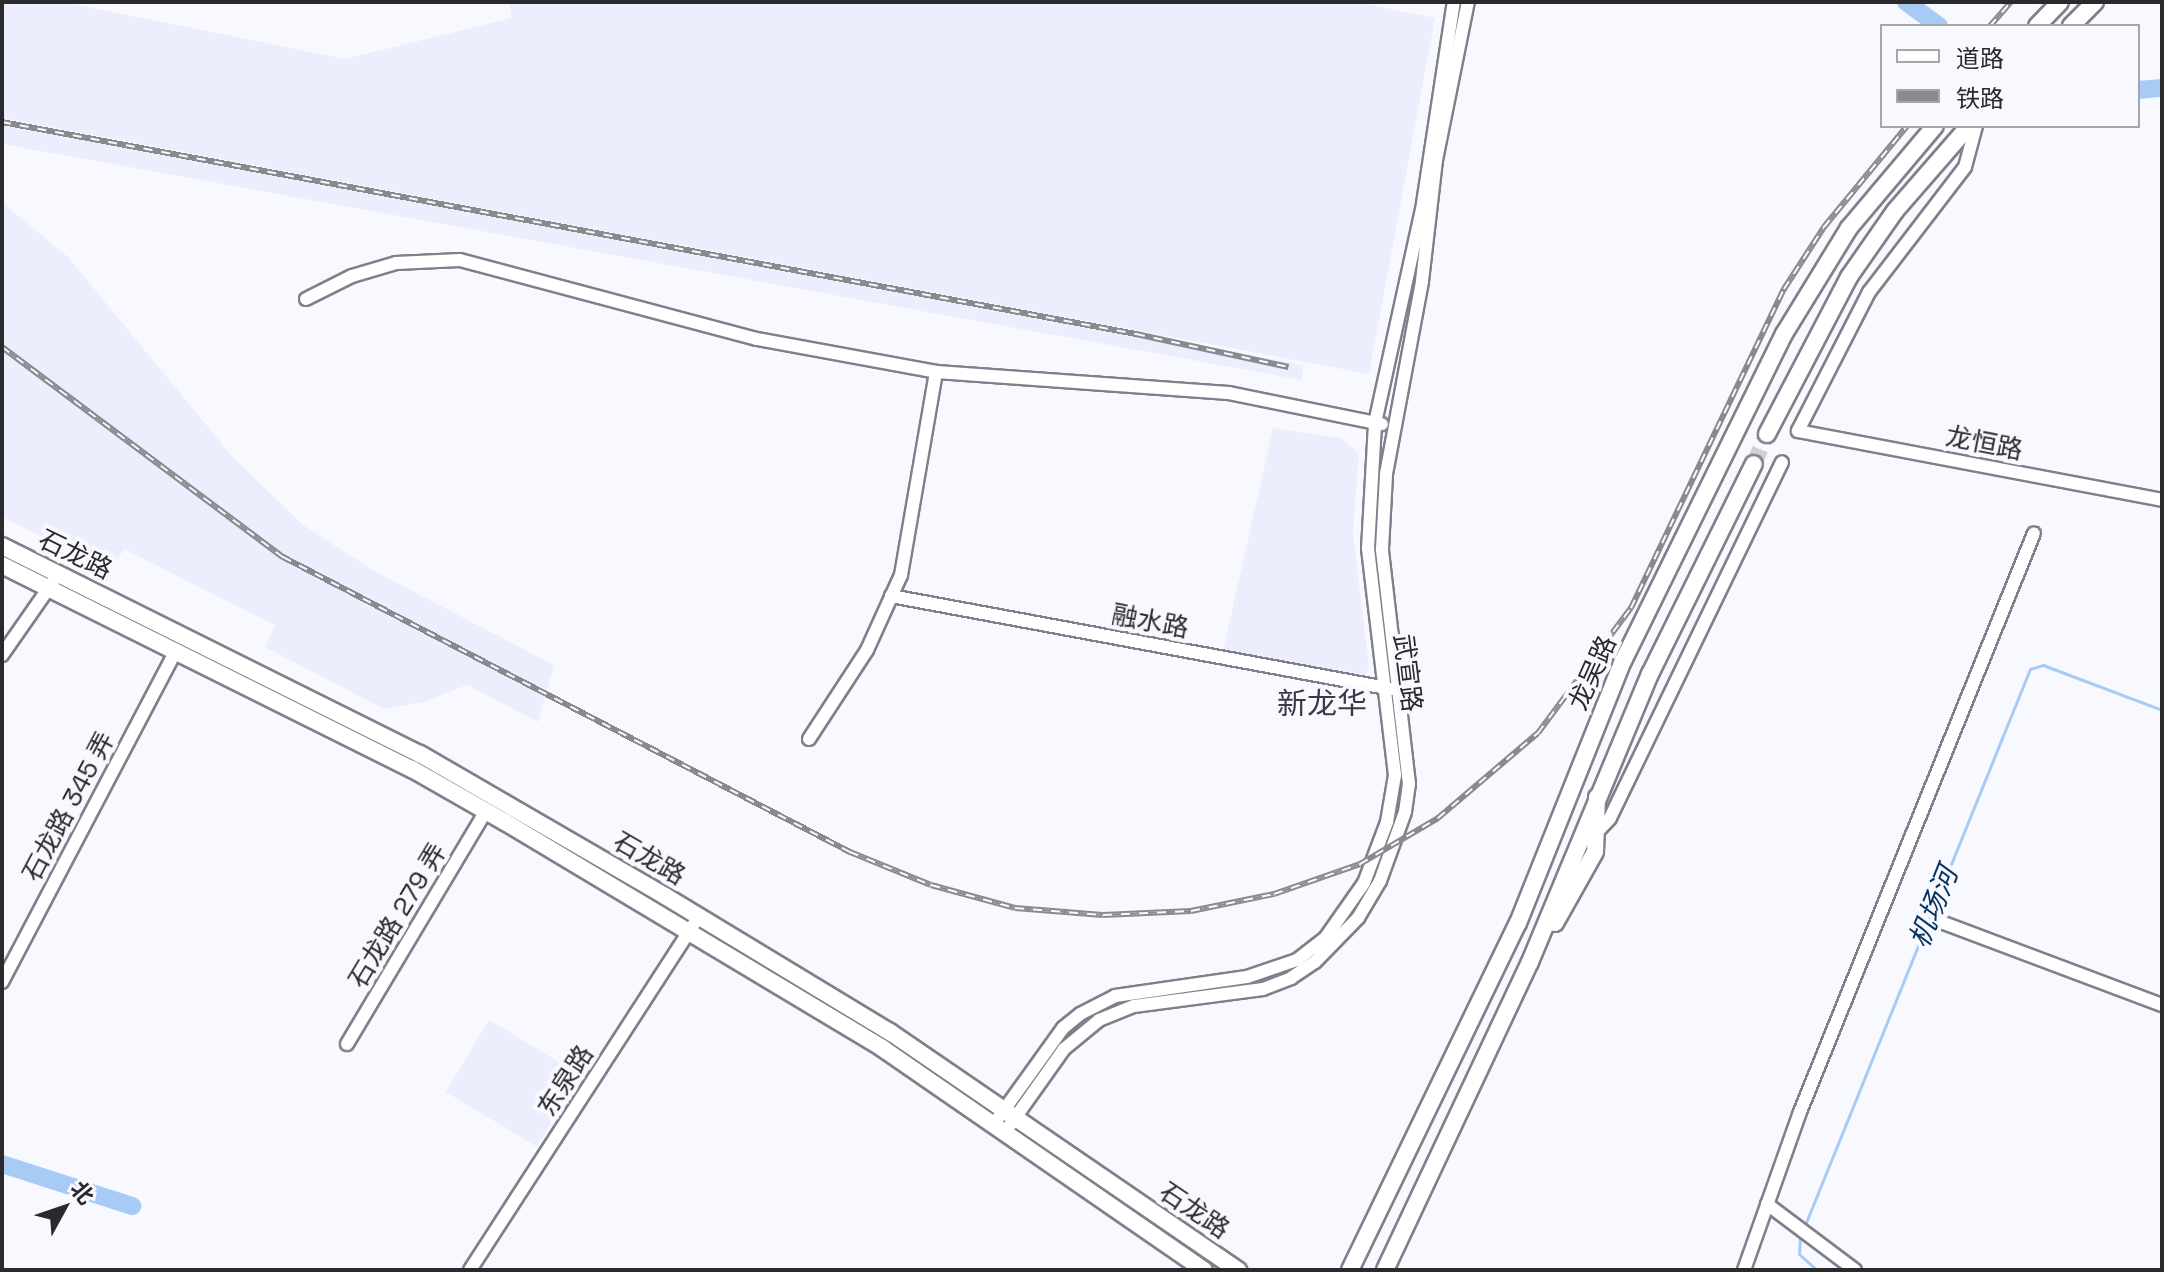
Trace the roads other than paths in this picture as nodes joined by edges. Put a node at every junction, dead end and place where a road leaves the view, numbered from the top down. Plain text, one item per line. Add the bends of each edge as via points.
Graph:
1 (1454, 2) edge
2 (1468, 2) edge
3 (2060, 2) edge
4 (2095, 2) edge
5 (2039, 24) edge
6 (2073, 24) edge
7 (1933, 128) edge
8 (1967, 128) edge
9 (1975, 128) edge
10 (306, 299) dead end
11 (936, 372) junction
12 (1375, 423) junction
13 (1393, 425) junction
14 (1767, 434) tunnel mouth
15 (1782, 462) dead end
16 (1754, 464) tunnel mouth
17 (2162, 500) edge
18 (2034, 533) dead end
19 (2, 546) edge
20 (2, 565) edge
21 (59, 574) junction
22 (49, 588) junction
23 (891, 596) junction
24 (175, 653) junction
25 (2, 655) edge
26 (1394, 689) junction
27 (809, 739) dead end
28 (1597, 792) junction
29 (486, 811) junction
30 (1599, 830) junction
31 (699, 916) junction
32 (1941, 922) dead end
33 (688, 932) junction
34 (1530, 962) junction
35 (2, 982) edge
36 (2162, 1005) edge
37 (347, 1044) dead end
38 (1009, 1112) junction
39 (999, 1128) junction
40 (1767, 1204) junction
41 (470, 1270) edge
42 (1204, 1270) edge
43 (1238, 1270) edge
44 (1350, 1270) edge
45 (1385, 1270) edge
46 (1744, 1270) edge
47 (1855, 1270) edge

1 - 12 street, 武宣路 via 1422,210
2 - 13 street via 1436,160 1411,353
3 - 5 main road
4 - 6 main road
7 - 44 main road, 龙吴路 via 1849,228 1784,334 1623,661 1518,923
8 - 14 main road via 1895,211 1849,277
9 - 17 street, 龙恒路 via 1965,167 1869,292 1798,431
10 - 11 street via 352,276 396,263 460,260 757,339
11 - 12 street via 1229,393
11 - 23 street via 901,575
12 - 13 street
12 - 26 street, 武宣路 via 1368,549
13 - 26 street via 1381,523
15 - 30 street via 1610,818
16 - 28 main road, 龙吴路
18 - 40 street
19 - 21 main road, 石龙路
20 - 22 main road, 石龙路
21 - 22 street
21 - 31 main road, 石龙路 via 420,754
22 - 24 main road, 石龙路
22 - 25 street
23 - 26 street, 融水路
23 - 27 street via 867,650
24 - 29 main road, 石龙路
24 - 35 street, 石龙路 345 弄
26 - 38 street via 1409,784 1405,812 1380,881 1358,918 1315,962 1291,978 1263,989 1134,1006 1099,1020 1064,1049
28 - 30 main road
28 - 34 main road, 龙吴路
29 - 33 main road, 石龙路
29 - 37 street, 石龙路 279 弄
30 - 34 main road via 1595,852
31 - 33 street, 东泉路
31 - 38 main road, 石龙路 via 839,999
32 - 36 street
33 - 39 main road, 石龙路 via 818,1008
33 - 41 street, 东泉路
34 - 45 main road, 龙吴路
38 - 39 street
38 - 43 main road, 石龙路
39 - 42 main road, 石龙路
40 - 46 street
40 - 47 street

